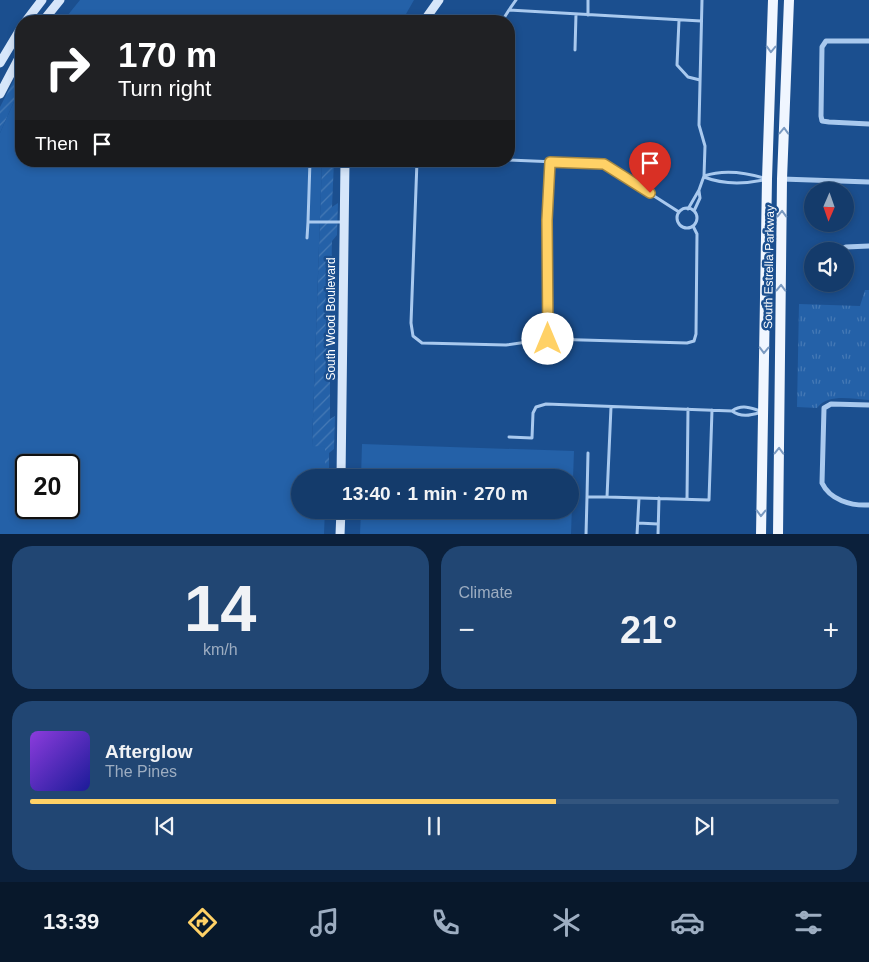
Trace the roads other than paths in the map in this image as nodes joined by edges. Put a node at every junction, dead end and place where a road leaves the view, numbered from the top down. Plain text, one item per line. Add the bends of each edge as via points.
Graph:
1 (42, 0) edge
2 (60, 0) edge
3 (439, 0) edge
4 (516, 0) edge
5 (588, 0) edge
6 (702, 0) edge
7 (773, 0) edge
8 (789, 0) edge
9 (509, 10) junction
10 (576, 14) junction
11 (31, 15) edge
12 (48, 15) edge
13 (428, 15) edge
14 (506, 15) edge
15 (588, 15) junction
16 (680, 19) junction
17 (701, 20) junction
18 (15, 38) edge
19 (869, 41) edge
20 (575, 50) dead end
21 (0, 63) edge
22 (15, 65) edge
23 (700, 80) junction
24 (0, 94) edge
25 (869, 124) edge
26 (515, 160) edge
27 (550, 162) junction
28 (310, 167) edge
29 (346, 167) edge
30 (417, 167) edge
31 (704, 176) junction
32 (767, 179) junction
33 (782, 179) junction
34 (869, 182) edge
35 (699, 190) junction
36 (688, 209) junction
37 (679, 212) junction
38 (694, 212) junction
39 (308, 222) junction
40 (344, 222) junction
41 (693, 226) junction
42 (307, 238) dead end
43 (854, 246) edge
44 (869, 246) edge
45 (548, 339) junction
46 (869, 405) edge
47 (611, 407) junction
48 (688, 410) junction
49 (712, 410) junction
50 (732, 411) junction
51 (763, 412) junction
52 (509, 437) dead end
53 (588, 453) dead end
54 (341, 469) edge
55 (587, 497) junction
56 (607, 497) junction
57 (639, 498) junction
58 (659, 498) junction
59 (687, 499) junction
60 (869, 505) edge
61 (341, 519) edge
62 (638, 523) junction
63 (658, 524) junction
64 (340, 534) edge
65 (586, 534) edge
66 (637, 534) edge
67 (658, 534) edge
68 (761, 534) edge
69 (778, 534) edge

1 - 11 street
2 - 12 street
3 - 13 street
4 - 9 lane
5 - 15 lane
6 - 17 lane
7 -> 32 main road, South Estrella Parkway
33 -> 8 main road, South Estrella Parkway
9 - 10 lane
9 - 14 lane
10 - 15 lane
10 - 20 lane
15 - 16 lane
16 - 17 lane
16 - 23 lane via 677,65 688,77
17 - 23 lane
18 - 21 street
19 - 25 street via 826,41 822,47 822,121
22 - 24 street
23 - 31 lane via 699,125 705,146
26 - 27 lane
27 - 37 lane via 604,164
27 - 45 lane
28 - 39 lane
29 - 40 street, South Wood Boulevard
30 - 45 lane via 413,336 422,343 506,345
31 - 32 lane via 717,172 740,173
31 - 32 lane via 716,182 746,183
31 - 35 lane
32 - 33 main road
32 -> 51 main road, South Estrella Parkway
33 - 34 street
69 -> 33 main road, South Estrella Parkway
35 - 36 lane
35 - 38 lane via 700,198
36 - 37 lane
36 - 38 lane
37 - 41 lane via 677,221 681,226
38 - 41 lane via 696,221
39 - 40 lane
39 - 42 lane
40 - 54 street, South Wood Boulevard
41 - 45 lane via 697,234 694,341
43 - 44 street
46 - 60 street via 831,404 824,408 822,483 825,490 839,500
47 - 48 lane
47 - 52 lane via 546,404 536,407 533,414 532,438
47 - 56 lane
48 - 49 lane
48 - 59 lane
49 - 50 lane
49 - 59 lane via 709,500
50 - 51 lane via 746,407
50 - 51 lane via 738,416
51 -> 68 main road, South Estrella Parkway
53 - 55 lane
55 - 56 lane
55 - 65 lane
56 - 57 lane
57 - 58 lane
57 - 62 lane
58 - 59 lane
58 - 63 lane
61 - 64 street
62 - 63 lane
62 - 66 lane
63 - 67 lane

